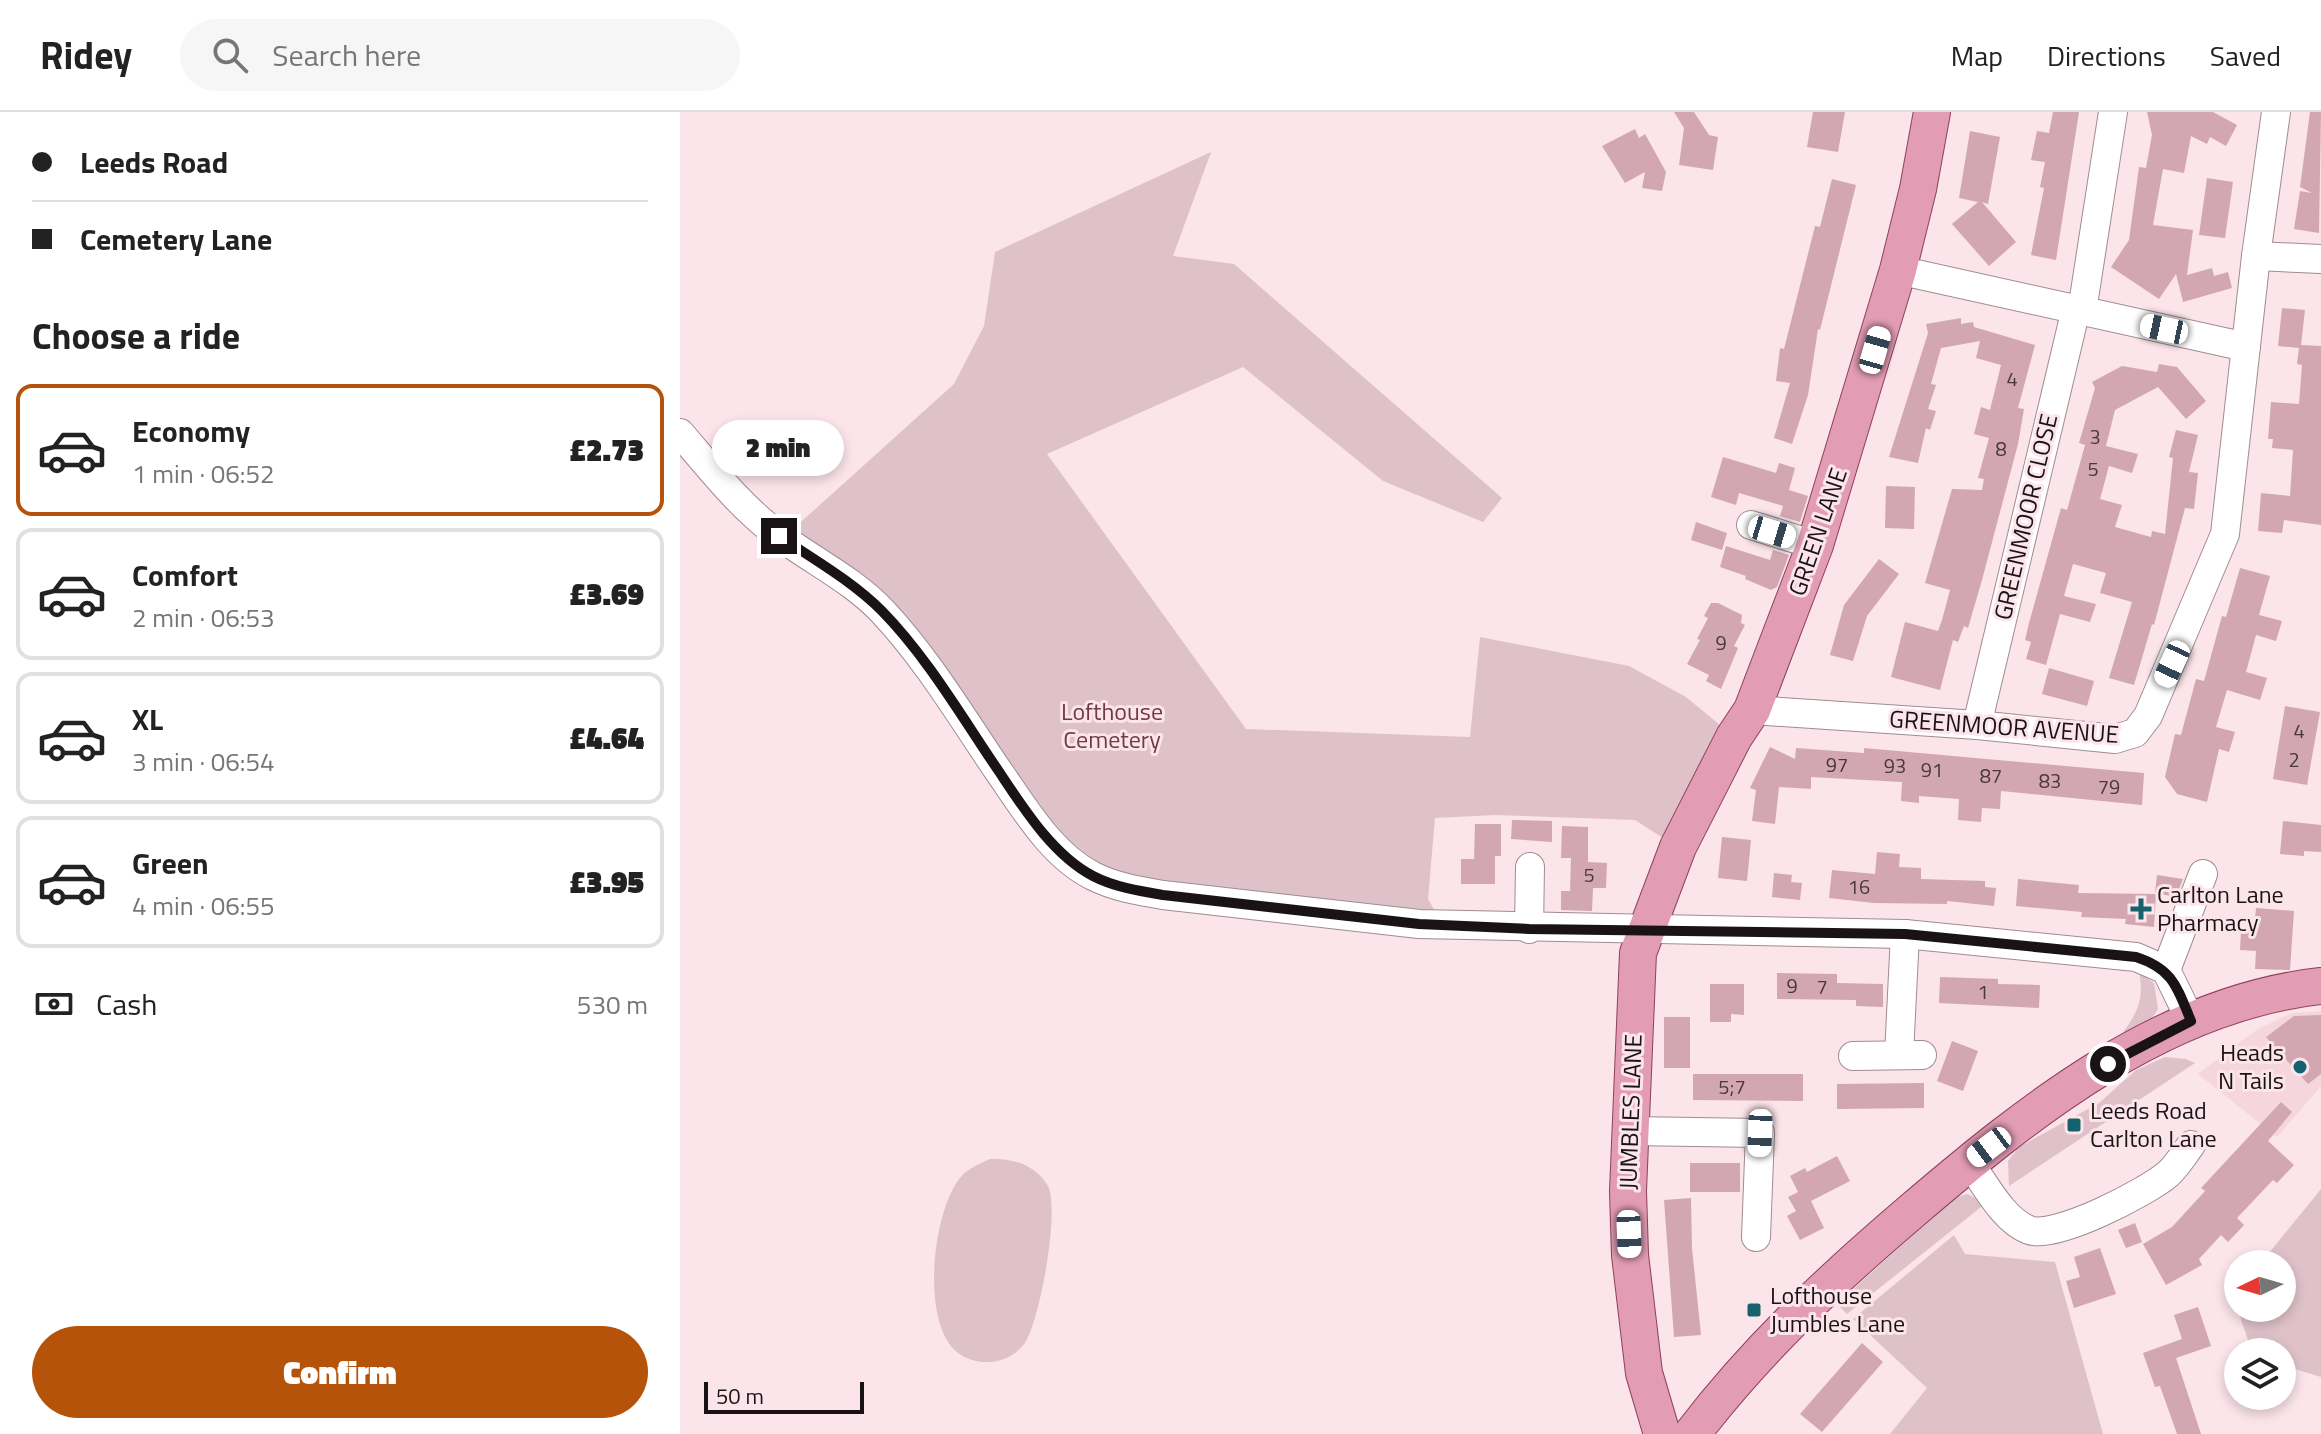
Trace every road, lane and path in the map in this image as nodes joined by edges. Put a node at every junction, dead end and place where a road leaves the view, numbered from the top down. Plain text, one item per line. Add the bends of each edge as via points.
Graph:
1 (1932, 112) edge
2 (2113, 112) edge
3 (2276, 112) edge
4 (2256, 256) junction
5 (2321, 259) edge
6 (1898, 270) junction
7 (2079, 310) junction
8 (2246, 347) junction
9 (680, 433) edge
10 (1751, 525) dead end
11 (1815, 545) junction
12 (1752, 710) junction
13 (1977, 725) junction
14 (1530, 867) dead end
15 (2203, 874) dead end
16 (1529, 929) junction
17 (1643, 931) junction
18 (1905, 934) junction
19 (2166, 970) junction
20 (2321, 986) edge
21 (2191, 1021) junction
22 (1853, 1056) dead end
23 (1630, 1131) junction
24 (2191, 1145) dead end
25 (1969, 1162) junction
26 (1756, 1237) dead end
27 (1662, 1434) edge
28 (1692, 1434) edge

1 - 6 main road, GREEN LANE
2 - 7 street, GREENMOOR CLOSE
3 - 4 street, GREENMOOR AVENUE
4 - 5 street
4 - 8 street, GREENMOOR AVENUE
6 - 7 street
6 - 11 main road, GREEN LANE
7 - 8 street
7 - 13 street, GREENMOOR CLOSE
8 - 13 street, GREENMOOR AVENUE via 2225,534 2142,725 2115,739
9 - 16 street via 738,500 882,611 1032,820 1092,876 1129,889 1262,908
10 - 11 street
11 - 12 main road, GREEN LANE
12 - 13 street, GREENMOOR AVENUE
12 - 17 main road, GREEN LANE via 1678,847
14 - 16 street
15 - 19 street
16 - 17 street
17 - 18 street
17 - 23 main road, JUMBLES LANE via 1635,977
18 - 19 street via 2136,957
18 - 22 street via 1910,1055
19 - 21 street
20 - 21 main road via 2247,1000
21 - 25 main road via 2086,1077
23 - 26 street via 1760,1133
23 - 27 main road, JUMBLES LANE via 1630,1255 1638,1341
24 - 25 street via 2155,1182 2046,1233 2019,1225
25 - 28 main road via 1811,1298

